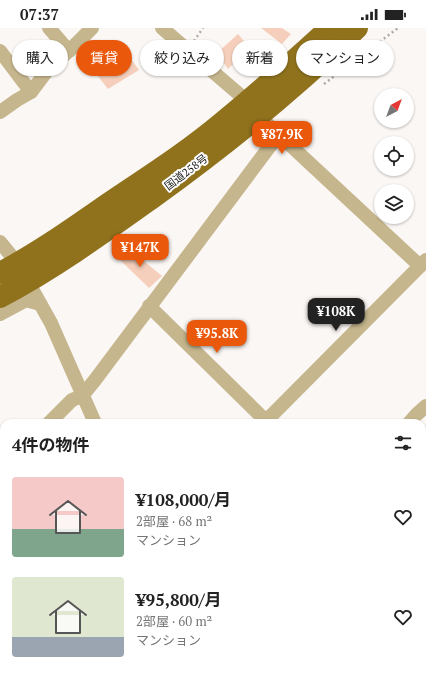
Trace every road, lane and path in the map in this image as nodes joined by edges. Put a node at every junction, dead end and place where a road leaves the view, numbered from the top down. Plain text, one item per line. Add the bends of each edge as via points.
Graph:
1 (49, 28) edge
2 (92, 28) edge
3 (162, 28) edge
4 (330, 28) edge
5 (358, 28) edge
6 (398, 28) edge
7 (0, 50) edge
8 (69, 51) junction
9 (324, 84) dead end
10 (31, 92) junction
11 (253, 109) junction
12 (0, 112) edge
13 (279, 134) junction
14 (0, 242) edge
15 (423, 263) edge
16 (15, 273) edge
17 (0, 297) edge
18 (40, 304) junction
19 (149, 306) junction
20 (0, 314) edge
21 (82, 396) junction
22 (426, 406) edge
23 (53, 419) edge
24 (93, 419) edge
25 (262, 419) edge
26 (268, 419) edge
27 (412, 419) edge

1 - 8 street
2 - 8 street
3 - 11 street
4 - 11 highway, 国道258号 via 292,63
5 - 11 highway, 国道258号 via 329,56
6 - 9 path
7 - 10 street
8 - 10 street via 50,67
10 - 12 street
11 - 13 street
11 - 16 highway, 国道258号 via 190,170 129,214
13 - 15 street
13 - 19 street
14 - 16 street
15 - 26 street
16 - 17 highway, 国道258号
16 - 18 street
18 - 20 street via 26,300
18 - 21 street via 51,323
19 - 21 street
19 - 25 street
21 - 23 street via 72,400
21 - 24 street
22 - 27 street

